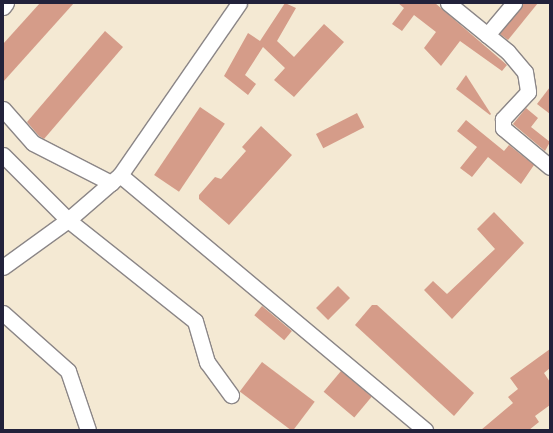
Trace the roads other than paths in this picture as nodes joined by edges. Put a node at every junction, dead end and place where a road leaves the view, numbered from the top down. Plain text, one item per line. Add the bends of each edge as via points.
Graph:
1 (6, 3) edge
2 (239, 3) edge
3 (448, 3) edge
4 (514, 3) edge
5 (3, 6) edge
6 (488, 35) junction
7 (3, 109) edge
8 (3, 155) edge
9 (550, 167) edge
10 (116, 179) junction
11 (68, 220) junction
12 (3, 267) edge
13 (3, 313) edge
14 (231, 395) dead end
15 (88, 430) edge
16 (425, 430) edge

1 - 5 street
2 - 10 street
3 - 6 street
4 - 6 street
6 - 9 street via 508,52 528,80 528,92 503,119 503,128
7 - 10 street via 33,143
8 - 11 street
10 - 11 street
10 - 16 street
11 - 12 street
11 - 14 street via 195,321 207,362
13 - 15 street via 25,328 68,371

